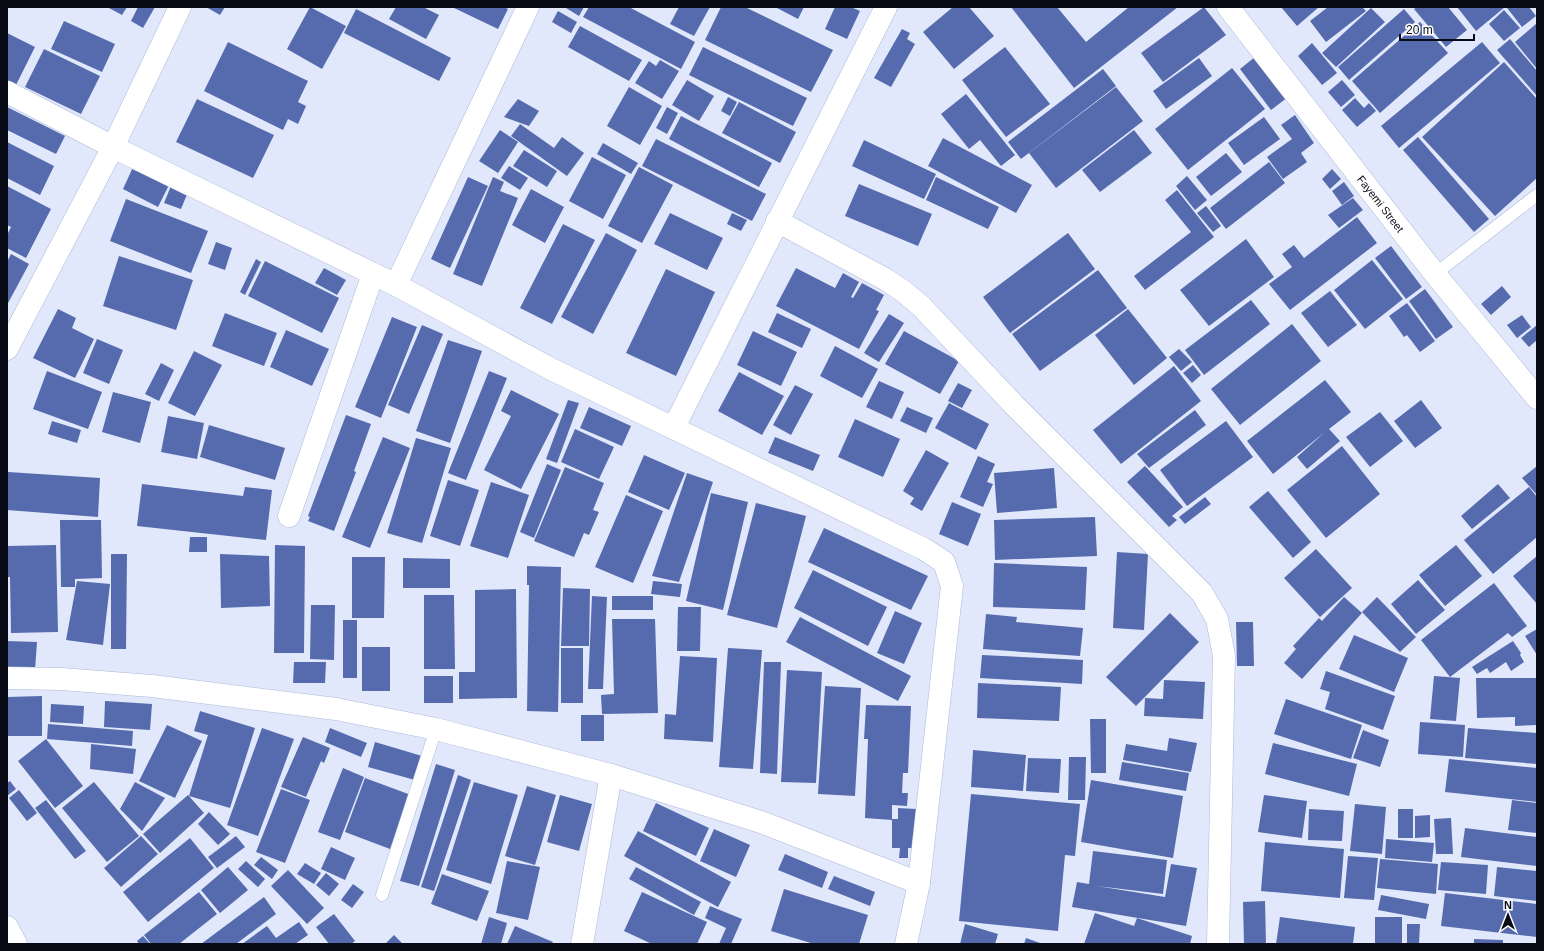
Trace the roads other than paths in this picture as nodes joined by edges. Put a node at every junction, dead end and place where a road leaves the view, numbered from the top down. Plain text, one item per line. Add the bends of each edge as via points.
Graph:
1 (180, 7) edge
2 (528, 7) edge
3 (886, 7) edge
4 (1228, 7) edge
5 (7, 92) edge
6 (113, 147) junction
7 (1537, 195) edge
8 (777, 221) junction
9 (373, 274) junction
10 (1435, 274) junction
11 (396, 285) junction
12 (7, 349) edge
13 (1537, 398) edge
14 (674, 427) junction
15 (289, 516) dead end
16 (7, 678) edge
17 (436, 729) junction
18 (611, 775) junction
19 (919, 884) junction
20 (382, 895) dead end
21 (7, 926) edge
22 (16, 944) edge
23 (582, 944) edge
24 (906, 944) edge
25 (1218, 944) edge

1 - 6 street
2 - 11 street
3 - 8 street
4 - 10 street, Fayemi Street
5 - 6 street
6 - 9 street
6 - 12 street
7 - 10 lane
8 - 14 street
8 - 25 street via 885,279 921,306 1014,405 1202,593 1217,619 1224,656
9 - 11 street
9 - 15 street
10 - 13 street, Fayemi Street
11 - 14 street via 551,369
14 - 19 street via 924,549 944,562 952,586
16 - 17 street via 61,679 160,687 336,709
17 - 18 street
17 - 20 lane
18 - 19 street via 761,822
18 - 23 street
19 - 24 street
21 - 22 street

